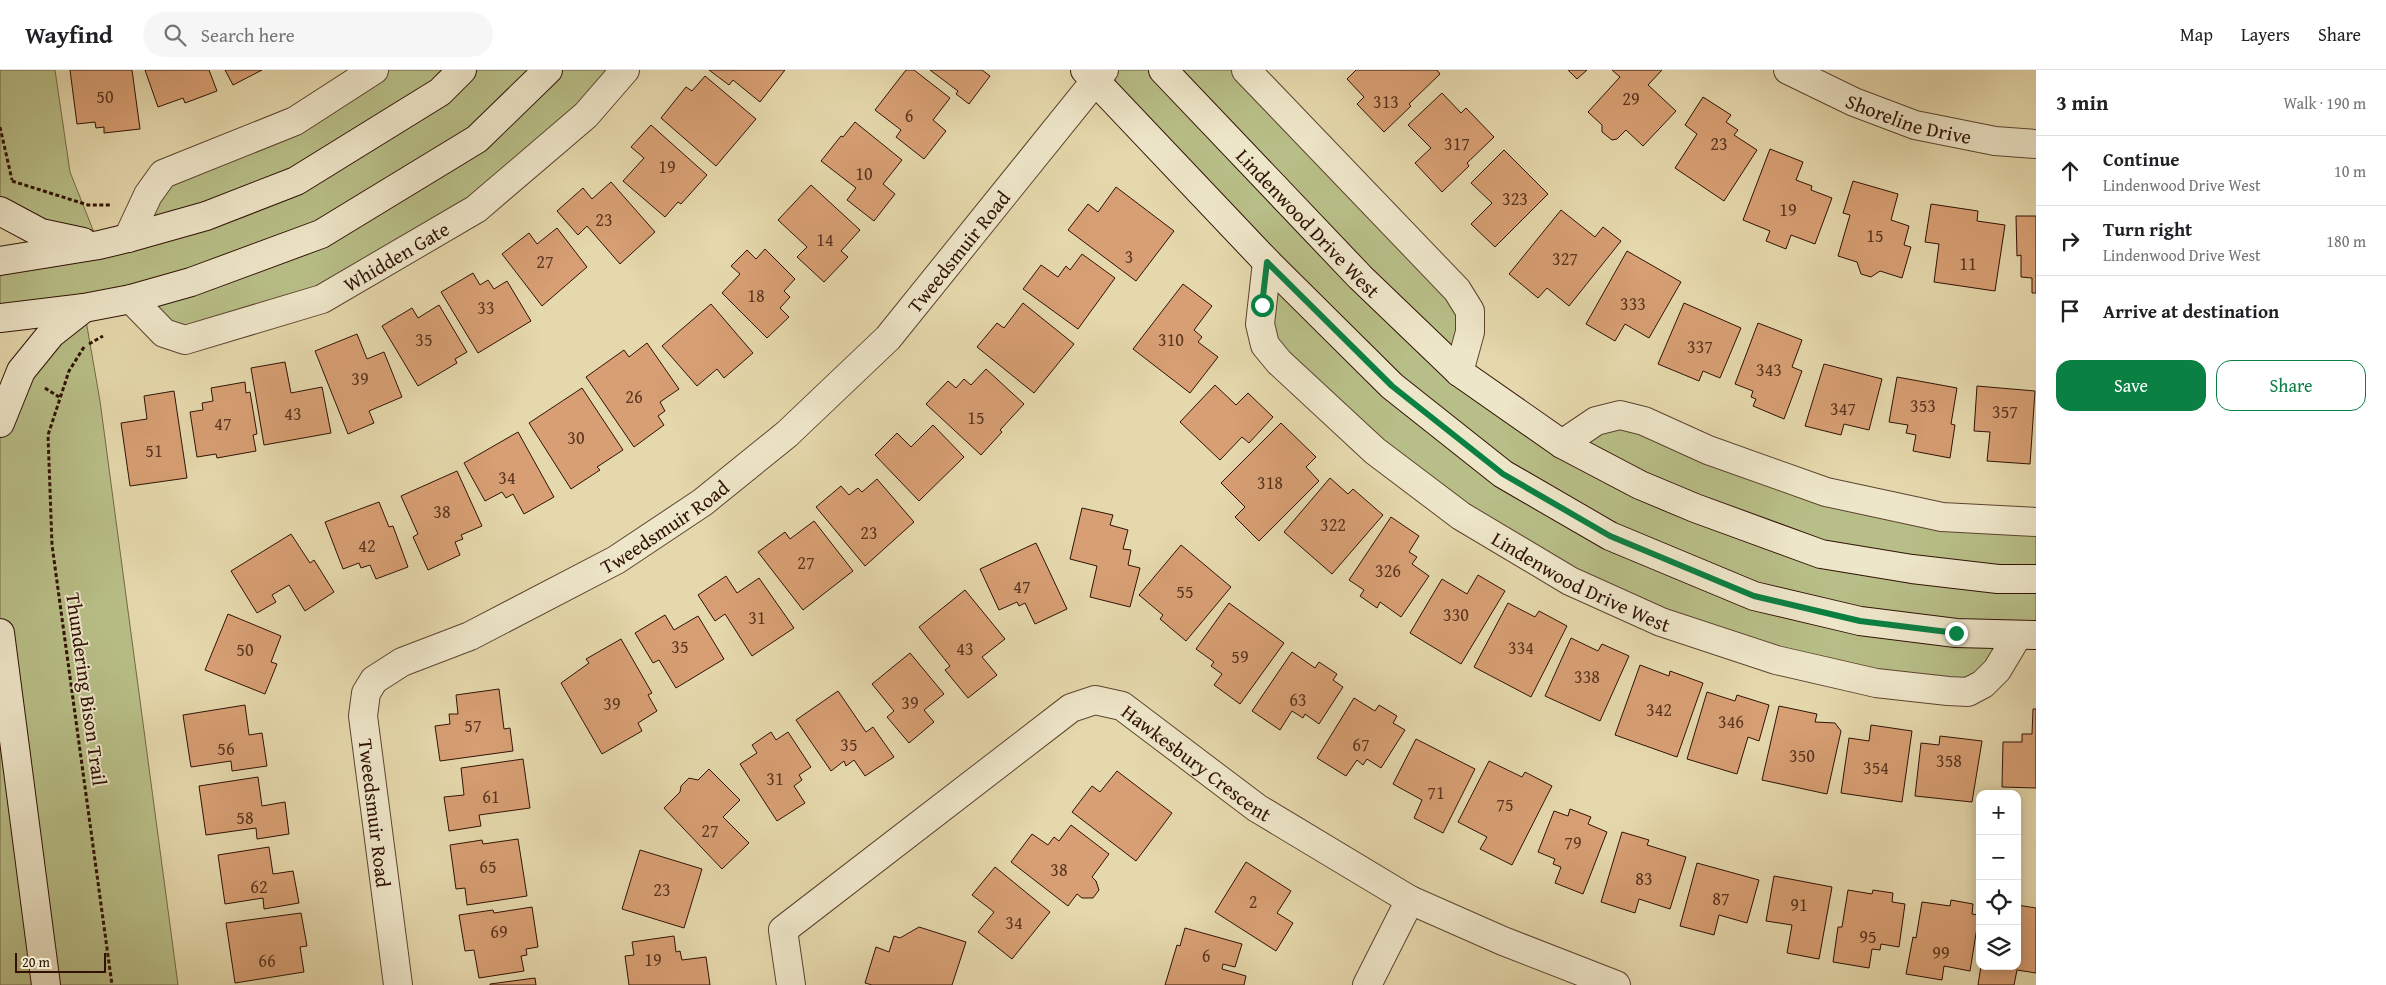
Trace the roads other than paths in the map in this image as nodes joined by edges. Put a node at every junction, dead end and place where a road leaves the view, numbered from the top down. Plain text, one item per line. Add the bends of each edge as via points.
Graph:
1 (374, 70) edge
2 (462, 70) edge
3 (548, 70) edge
4 (625, 70) edge
5 (1163, 70) edge
6 (1246, 70) edge
7 (1788, 70) edge
8 (1094, 74) edge
9 (2036, 144) edge
10 (3, 199) edge
11 (128, 238) junction
12 (99, 246) junction
13 (0, 261) edge
14 (1267, 262) junction
15 (131, 299) junction
16 (84, 308) junction
17 (0, 318) edge
18 (1459, 372) junction
19 (0, 423) edge
20 (1562, 444) junction
21 (2036, 522) edge
22 (2036, 579) edge
23 (0, 633) edge
24 (2027, 635) edge
25 (1410, 900) junction
26 (46, 985) edge
27 (398, 985) edge
28 (791, 985) edge
29 (1367, 985) edge
30 (1616, 985) edge

1 - 11 street via 295,121 163,174 144,203
2 - 11 street via 440,92 296,181 206,216
3 - 15 street via 477,139 321,234 191,282
4 - 15 street, Whidden Gate via 586,115 476,209 322,299 185,340 164,333
5 - 18 street, Lindenwood Drive West via 1360,277
6 - 18 street via 1457,290 1470,311 1470,332
7 - 9 street, Shoreline Drive via 1854,102 1915,125 1995,141
8 - 14 street, Lindenwood Drive West
8 - 27 street, Tweedsmuir Road via 888,338 787,434 703,502 616,560 470,636 402,662 374,680 366,693 363,716
10 - 12 street via 41,233
11 - 12 street
12 - 13 street
14 - 24 street, Lindenwood Drive West via 1392,386 1503,474 1610,536 1754,596 1860,621 1956,633
14 - 24 street, Lindenwood Drive West via 1260,324 1266,345 1279,362 1374,451 1461,516 1570,581 1661,622 1776,660 1876,683 1968,692 1983,684
15 - 16 street
16 - 17 street
16 - 19 street via 51,334 21,371
18 - 20 street, Lindenwood Drive West
20 - 21 street via 1596,421 1620,415 1644,421 1708,450 1826,492 1942,517
20 - 22 street, Lindenwood Drive West via 1640,485 1821,554 1998,579
23 - 26 street
25 - 28 street, Hawkesbury Crescent via 1257,808 1122,706 1095,700 1071,708 783,930
25 - 29 street
25 - 30 street, Hawkesbury Crescent

